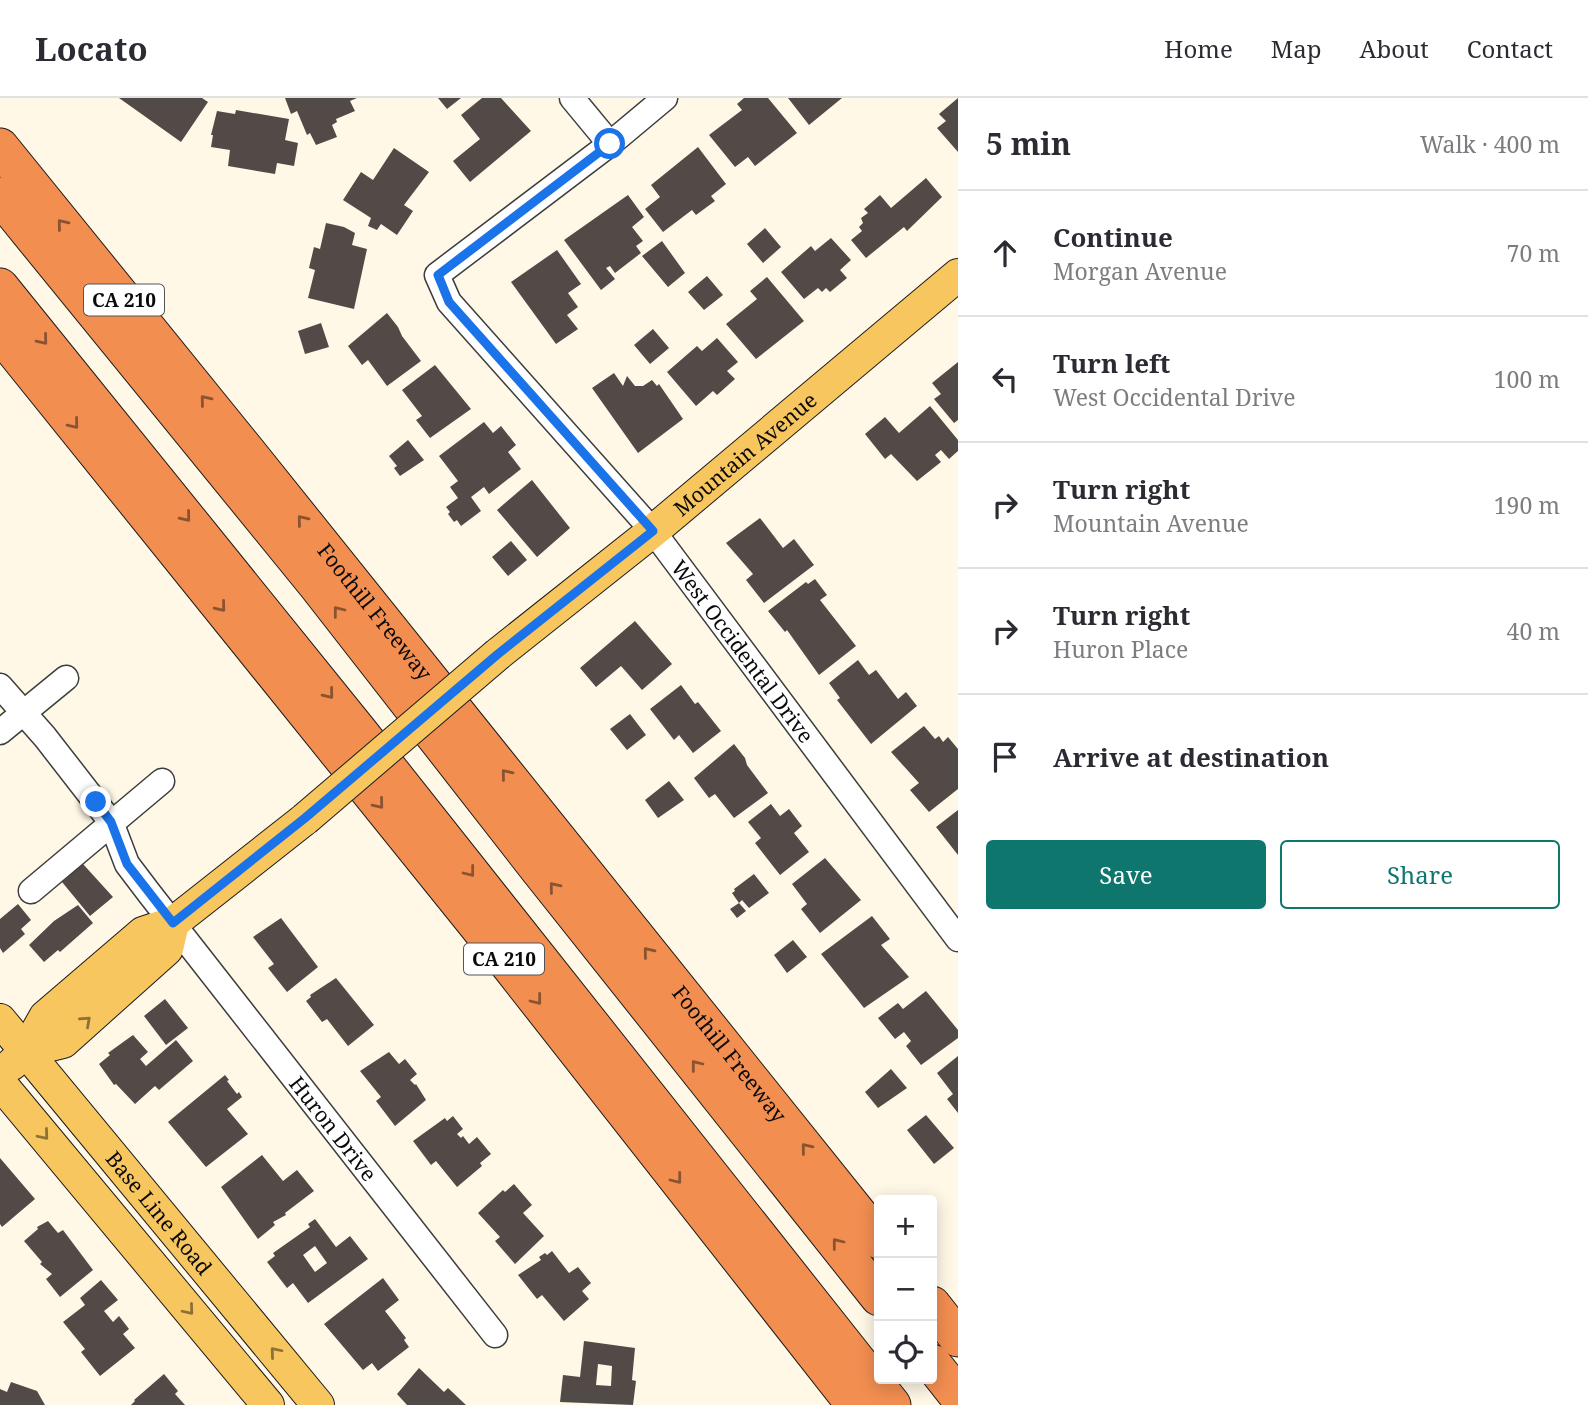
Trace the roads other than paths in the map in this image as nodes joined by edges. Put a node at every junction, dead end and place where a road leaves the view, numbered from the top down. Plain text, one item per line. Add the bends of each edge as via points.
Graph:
1 (572, 98) edge
2 (665, 98) edge
3 (610, 144) junction
4 (0, 147) edge
5 (0, 196) edge
6 (958, 275) edge
7 (0, 287) edge
8 (0, 333) edge
9 (653, 531) junction
10 (66, 678) dead end
11 (0, 686) edge
12 (23, 713) junction
13 (0, 732) edge
14 (162, 781) dead end
15 (111, 822) junction
16 (31, 891) dead end
17 (173, 923) junction
18 (958, 939) edge
19 (0, 1020) edge
20 (26, 1051) junction
21 (0, 1076) edge
22 (0, 1083) edge
23 (874, 1234) edge
24 (874, 1291) edge
25 (937, 1312) edge
26 (495, 1335) dead end
27 (958, 1338) edge
28 (937, 1369) edge
29 (958, 1396) edge
30 (268, 1405) edge
31 (318, 1405) edge
32 (855, 1405) edge
33 (892, 1405) edge

1 - 3 street
2 - 3 street
3 - 9 street, West Occidental Drive via 438,275 449,302
23 -> 4 highway, Foothill Freeway / CA 210
24 -> 5 highway via 317,585
6 - 9 main road, Mountain Avenue
7 -> 33 highway
8 -> 32 highway, CA 210
9 - 17 main road, Mountain Avenue, bridge
9 - 18 street, West Occidental Drive
10 - 12 street
11 - 12 street, Huron Drive
12 - 13 street
12 - 15 street, Huron Drive
14 - 15 street
15 - 16 street
15 - 17 street, Huron Drive via 127,864
17 - 20 main road, Mountain Avenue via 143,933 46,1017
17 - 26 street, Huron Drive
19 - 20 main road, Base Line Road
20 - 21 main road, Mountain Avenue
31 -> 20 main road, Base Line Road
22 -> 30 main road, Base Line Road
25 - 27 highway
28 - 29 highway

